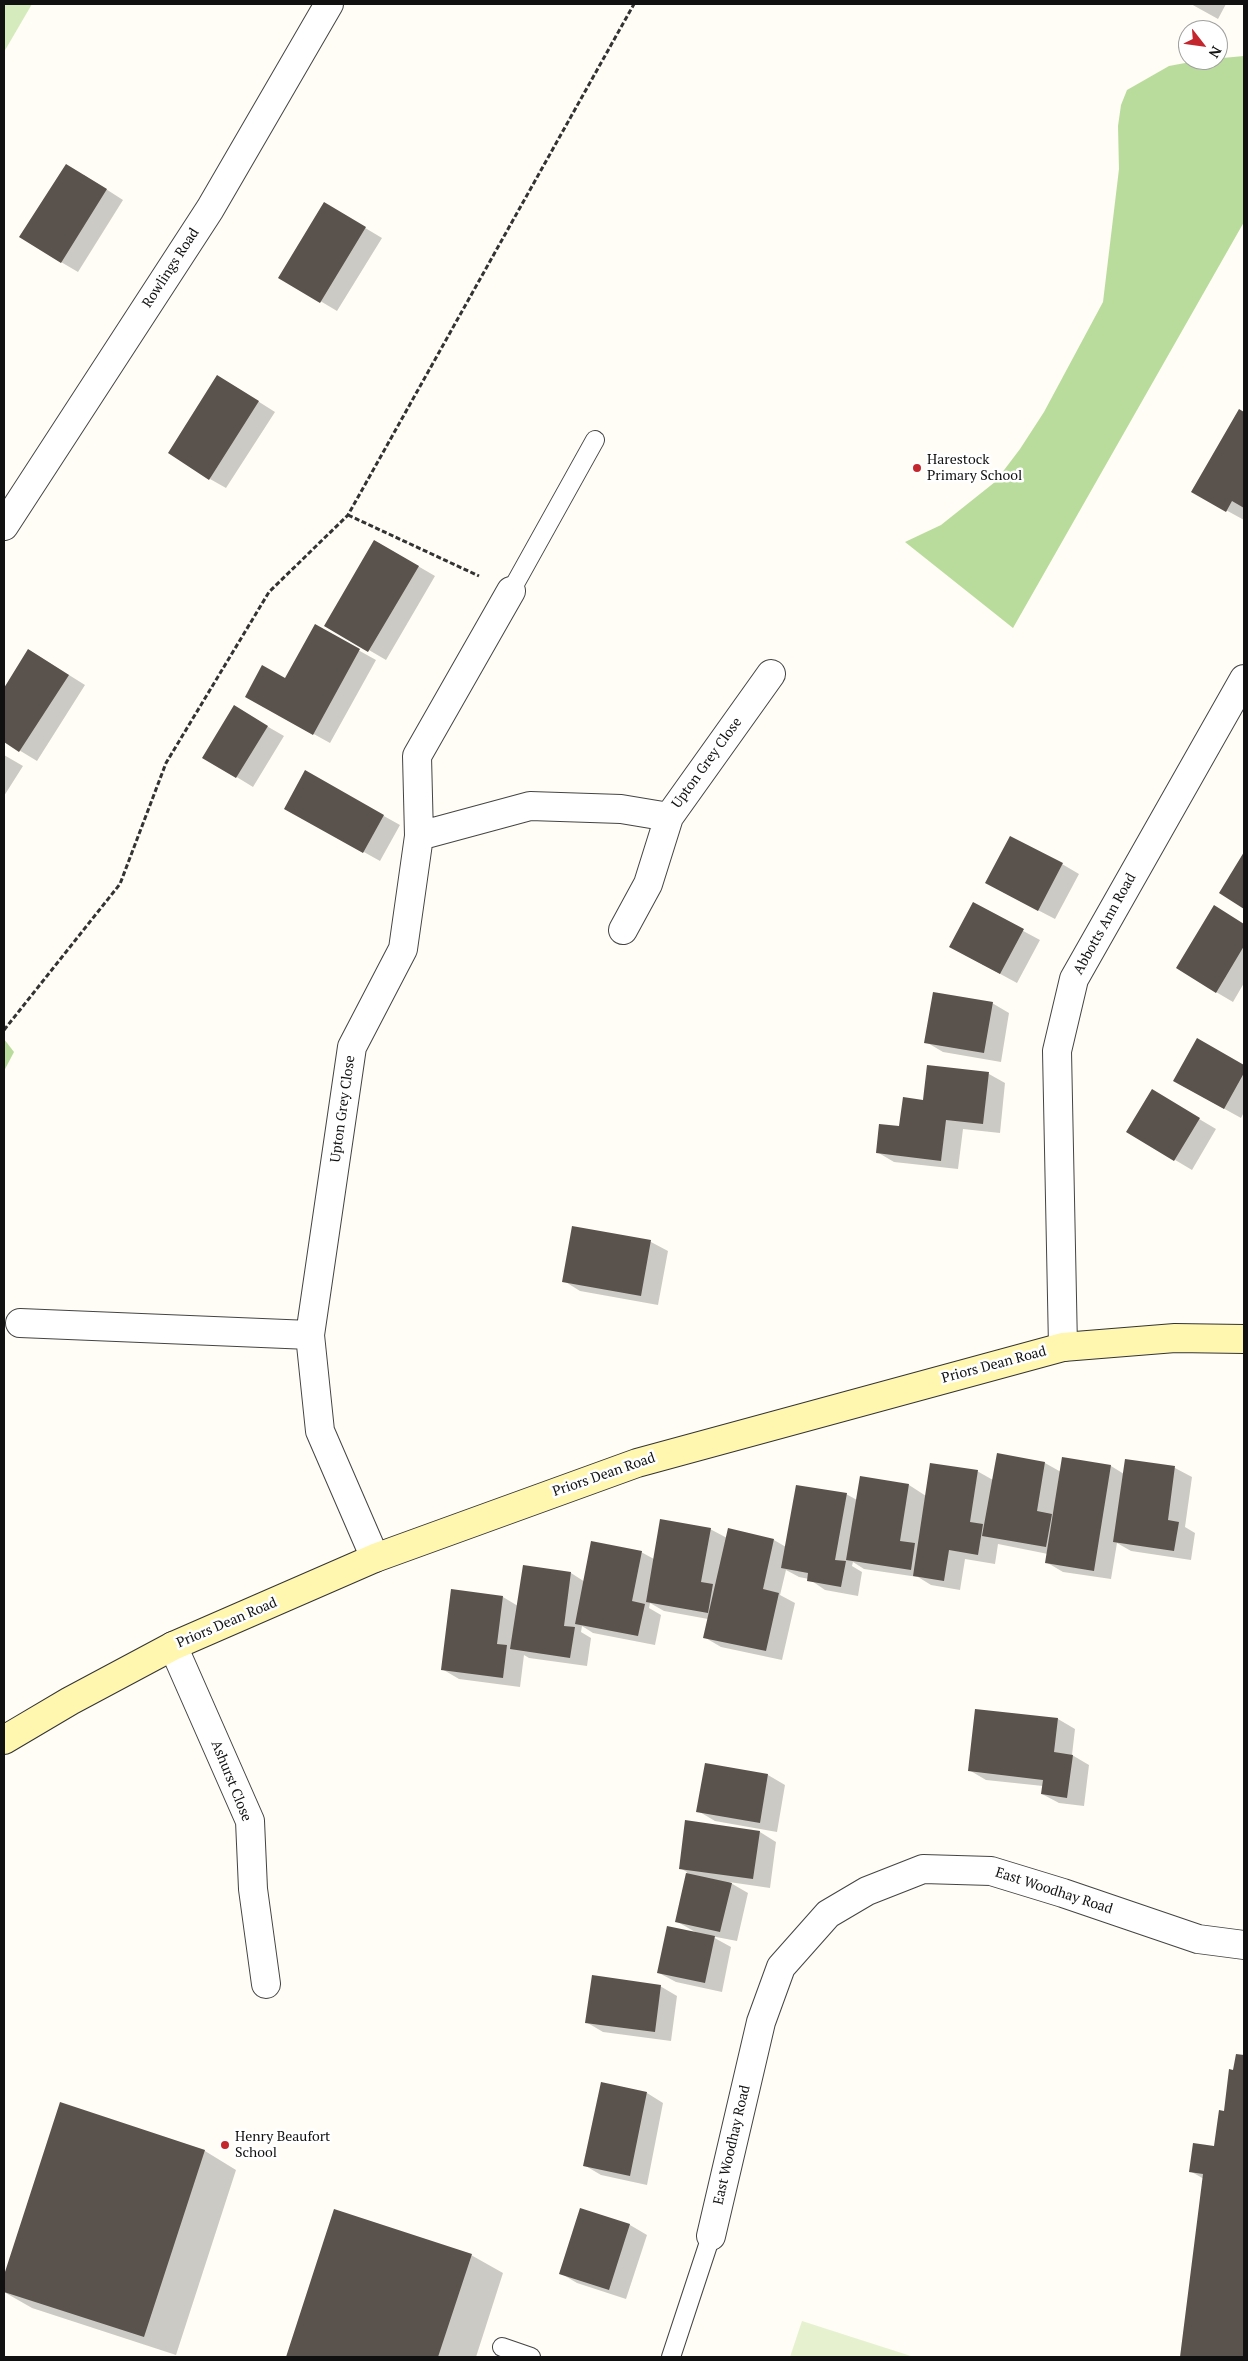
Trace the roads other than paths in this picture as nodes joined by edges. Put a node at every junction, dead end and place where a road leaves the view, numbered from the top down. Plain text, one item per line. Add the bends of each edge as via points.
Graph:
1 (329, 4) edge
2 (595, 440) dead end
3 (4, 526) edge
4 (512, 590) joint
5 (771, 674) dead end
6 (1244, 678) edge
7 (669, 816) junction
8 (420, 836) junction
9 (623, 930) dead end
10 (20, 1323) dead end
11 (310, 1335) junction
12 (1244, 1338) edge
13 (1063, 1347) junction
14 (374, 1558) junction
15 (173, 1646) junction
16 (4, 1740) edge
17 (1244, 1945) edge
18 (266, 1984) dead end
19 (711, 2236) joint
20 (502, 2346) dead end
21 (531, 2357) edge
22 (671, 2357) edge

1 - 3 street, Rowlings Road via 210,209
2 - 4 lane
4 - 8 street, Upton Grey Close via 417,756
5 - 7 street, Upton Grey Close
6 - 13 street, Abbotts Ann Road via 1074,979 1057,1051
7 - 8 street, Upton Grey Close via 621,809 530,806
7 - 9 street via 648,884
8 - 11 street, Upton Grey Close via 403,949 352,1047
10 - 11 street
11 - 14 street, Upton Grey Close via 320,1432
12 - 13 street, Priors Dean Road via 1175,1338
13 - 14 street, Priors Dean Road via 637,1463
14 - 15 street, Priors Dean Road
15 - 16 street, Priors Dean Road
15 - 18 street, Ashurst Close via 250,1821 252,1889
17 - 19 street, East Woodhay Road via 1198,1939 991,1871 923,1869 867,1891 828,1914 781,1967 761,2022
19 - 22 lane
20 - 21 lane

